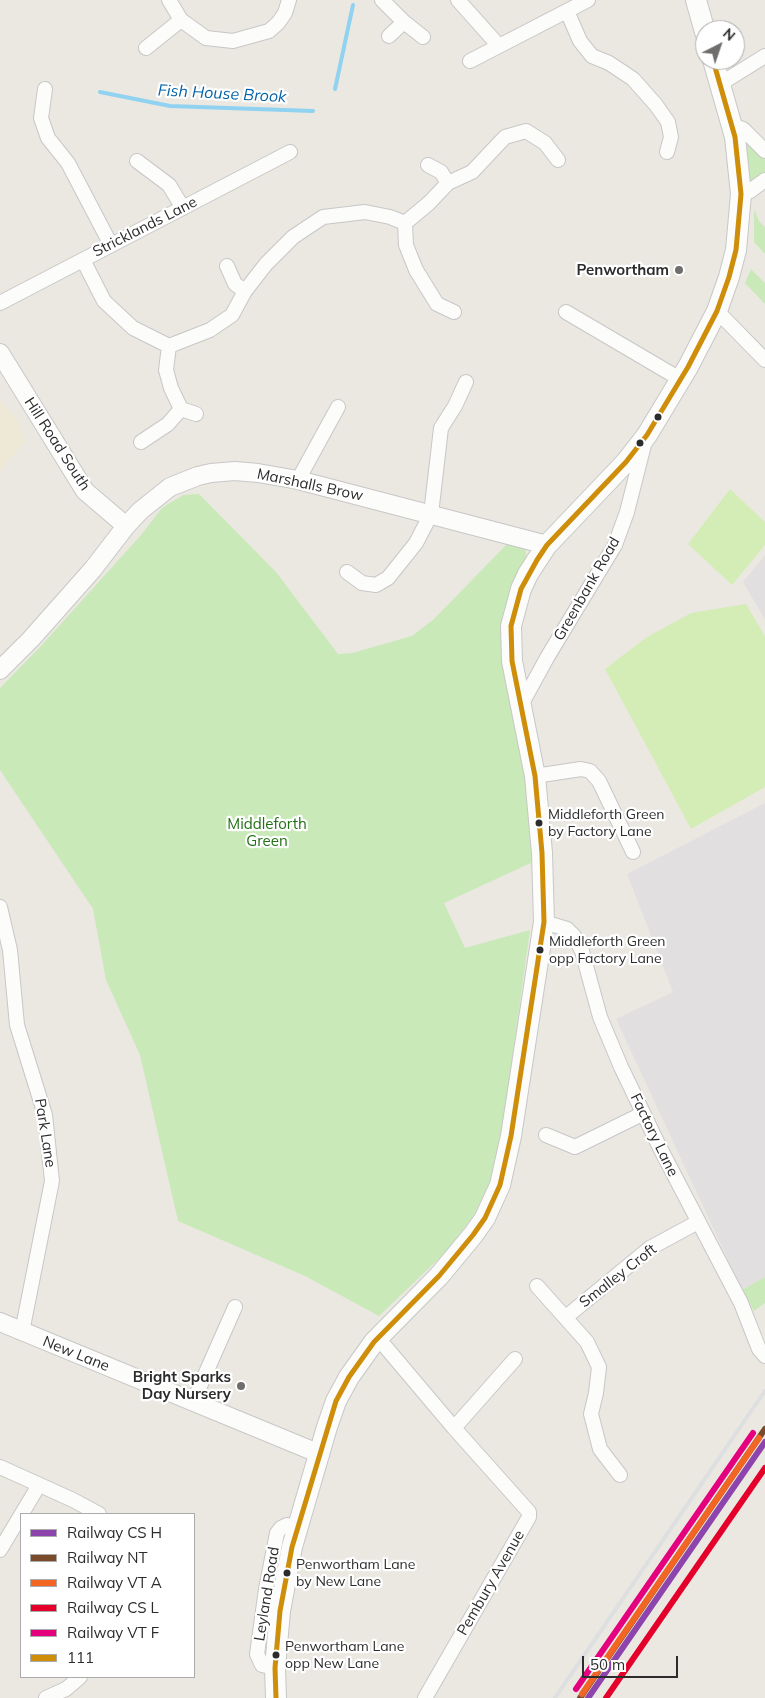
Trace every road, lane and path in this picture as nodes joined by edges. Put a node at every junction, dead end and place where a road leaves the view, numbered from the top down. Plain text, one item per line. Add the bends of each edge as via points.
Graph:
1 (168, 0) edge
2 (289, 0) edge
3 (382, 0) edge
4 (458, 0) edge
5 (588, 0) edge
6 (696, 0) edge
7 (567, 11) junction
8 (181, 20) junction
9 (702, 20) edge
10 (404, 22) junction
11 (389, 36) dead end
12 (423, 37) dead end
13 (498, 46) junction
14 (146, 48) dead end
15 (765, 56) edge
16 (470, 61) dead end
17 (716, 70) edge
18 (720, 84) junction
19 (45, 89) dead end
20 (732, 125) junction
21 (765, 151) edge
22 (290, 152) dead end
23 (667, 152) dead end
24 (558, 160) dead end
25 (137, 161) dead end
26 (428, 165) dead end
27 (765, 180) edge
28 (448, 183) junction
29 (741, 194) junction
30 (183, 208) junction
31 (405, 223) junction
32 (111, 245) junction
33 (83, 260) junction
34 (227, 266) dead end
35 (245, 292) junction
36 (0, 303) edge
37 (717, 311) junction
38 (454, 312) dead end
39 (566, 312) dead end
40 (168, 346) junction
41 (0, 353) edge
42 (765, 360) edge
43 (680, 379) junction
44 (466, 382) dead end
45 (338, 407) dead end
46 (181, 409) junction
47 (196, 414) dead end
48 (647, 436) junction
49 (141, 442) dead end
50 (298, 480) junction
51 (431, 514) junction
52 (126, 526) junction
53 (547, 545) junction
54 (347, 572) dead end
55 (0, 670) edge
56 (520, 707) junction
57 (535, 776) junction
58 (633, 852) dead end
59 (0, 907) edge
60 (544, 922) junction
61 (642, 1114) junction
62 (546, 1135) dead end
63 (698, 1222) junction
64 (537, 1286) dead end
65 (235, 1307) dead end
66 (566, 1317) junction
67 (0, 1322) edge
68 (22, 1332) junction
69 (378, 1338) junction
70 (765, 1356) edge
71 (515, 1359) dead end
72 (193, 1402) junction
73 (454, 1428) junction
74 (320, 1454) junction
75 (0, 1467) edge
76 (620, 1475) dead end
77 (39, 1485) junction
78 (22, 1513) edge
79 (97, 1513) edge
80 (20, 1517) edge
81 (0, 1550) edge
82 (79, 1678) edge
83 (46, 1698) edge
84 (276, 1698) edge
85 (425, 1698) edge

1 - 8 street
2 - 8 street via 285,13 269,31 233,41 206,38
3 - 10 street
4 - 13 street
5 - 7 street
6 - 9 main road
7 - 13 street
7 - 23 street via 580,41 592,56 633,79 656,105 668,122 671,137
8 - 14 street
10 - 11 street
10 - 12 street
13 - 16 street
15 - 18 street
17 - 18 main road, Leyland Road
18 - 20 main road, Leyland Road
19 - 32 street via 41,118 48,138 68,164
20 - 21 street via 743,129
20 - 29 main road, Leyland Road
22 - 30 street, Stricklands Lane
24 - 28 street via 545,143 526,131 505,137 472,172
25 - 30 street via 169,185
26 - 28 street via 441,172
27 - 29 street
28 - 31 street
29 - 37 main road, Leyland Road via 736,250
30 - 32 street, Stricklands Lane
31 - 35 street via 365,212 323,217 293,237 266,264
31 - 38 street via 406,245 416,270 437,304
32 - 33 street, Stricklands Lane
33 - 36 street, Stricklands Lane
33 - 40 street via 104,301 133,328
34 - 35 street via 235,284
35 - 40 street via 232,315 210,330
37 - 42 street
37 - 43 main road, Leyland Road
39 - 43 street
40 - 46 street via 166,370
41 - 52 street, Hill Road South via 85,491
43 - 48 main road, Leyland Road
44 - 51 street via 456,406 441,428
45 - 50 street
46 - 47 street
46 - 49 street via 168,424
48 - 53 main road, Leyland Road
48 - 56 street, Greenbank Road via 615,545
50 - 51 street, Marshalls Brow
50 - 52 street, Marshalls Brow via 235,472 198,476 170,487
51 - 53 street, Marshalls Brow
51 - 54 street via 416,543 388,578 376,585 362,583
52 - 55 street, Marshalls Brow via 32,639
53 - 56 main road, Leyland Road via 528,574 511,626 512,661
56 - 57 main road, Leyland Road
57 - 58 street via 581,769 590,771 599,781
57 - 60 main road, Leyland Road
59 - 68 street, Park Lane via 10,950 18,1025 45,1115 52,1181
60 - 61 street, Factory Lane via 567,929 582,951 600,1017
60 - 69 main road, Leyland Road via 511,1136 500,1185 485,1218 472,1235 439,1276
61 - 62 street via 575,1147
61 - 63 street, Factory Lane
63 - 66 street, Smalley Croft via 650,1248
63 - 70 street, Factory Lane
64 - 66 street, Smalley Croft
65 - 72 street
66 - 76 street, Smalley Croft via 587,1342 599,1367 591,1414 600,1449
67 - 68 street, New Lane
68 - 72 street, New Lane
69 - 73 street, Pembury Avenue
69 - 74 main road, Leyland Road via 336,1401
71 - 73 street
72 - 74 street, New Lane
73 - 85 street, Pembury Avenue via 529,1512 529,1517
74 - 84 main road, Leyland Road via 292,1547 281,1603 275,1668
75 - 77 street
77 - 78 street
77 - 79 street
80 - 81 street
82 - 83 street via 66,1689

